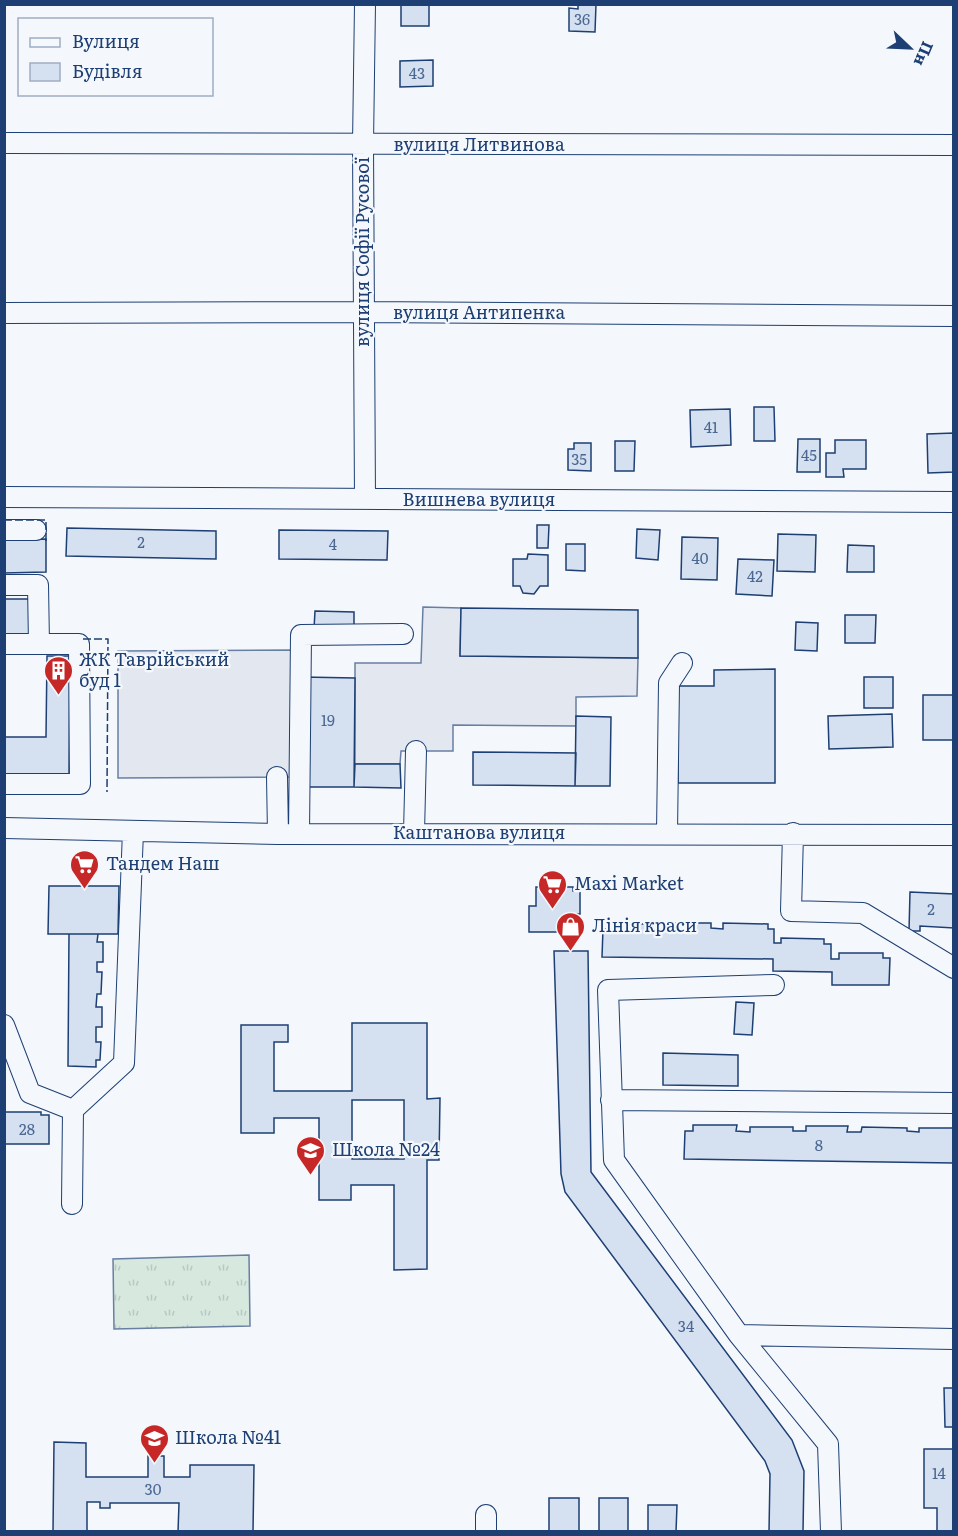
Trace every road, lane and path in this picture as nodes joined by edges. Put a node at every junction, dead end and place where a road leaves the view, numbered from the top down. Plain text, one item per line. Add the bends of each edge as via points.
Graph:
1 (366, 4) edge
2 (4, 142) edge
3 (363, 144) junction
4 (954, 146) edge
5 (363, 312) junction
6 (4, 313) edge
7 (954, 316) edge
8 (4, 497) edge
9 (365, 499) junction
10 (954, 502) edge
11 (4, 530) edge
12 (36, 530) dead end
13 (4, 585) edge
14 (403, 634) dead end
15 (4, 644) edge
16 (39, 644) junction
17 (682, 663) dead end
18 (416, 751) dead end
19 (277, 777) dead end
20 (4, 784) edge
21 (4, 828) edge
22 (133, 831) junction
23 (414, 833) junction
24 (667, 833) junction
25 (793, 833) junction
26 (278, 834) junction
27 (298, 834) junction
28 (954, 835) edge
29 (954, 968) edge
30 (774, 985) dead end
31 (4, 1025) edge
32 (611, 1100) junction
33 (954, 1103) edge
34 (73, 1110) junction
35 (72, 1204) dead end
36 (739, 1335) junction
37 (954, 1339) edge
38 (831, 1532) edge

1 - 3 street, вулиця Софії Русової
2 - 3 street, вулиця Литвинова
3 - 4 street, вулиця Литвинова
3 - 5 street, вулиця Софії Русової
5 - 6 street, вулиця Антипенка
5 - 7 street, вулиця Антипенка
5 - 9 street, вулиця Софії Русової
8 - 9 street, Вишнева вулиця
9 - 10 street, Вишнева вулиця
11 - 12 street
13 - 16 street via 38,585
14 - 27 street via 301,635
15 - 16 street
16 - 20 street via 79,644 80,784
17 - 24 street via 669,683
18 - 23 street
19 - 26 street
21 - 22 street, Каштанова вулиця
22 - 26 street, Каштанова вулиця
22 - 34 street via 124,1063
23 - 24 street, Каштанова вулиця
23 - 27 street, Каштанова вулиця
24 - 25 street, Каштанова вулиця
25 - 28 street, Каштанова вулиця
25 - 29 street via 791,911 863,913
26 - 27 street, Каштанова вулиця
30 - 32 street via 608,990
31 - 34 street via 30,1093
32 - 33 street
32 - 36 street via 614,1160
34 - 35 street
36 - 37 street
36 - 38 street via 828,1444

